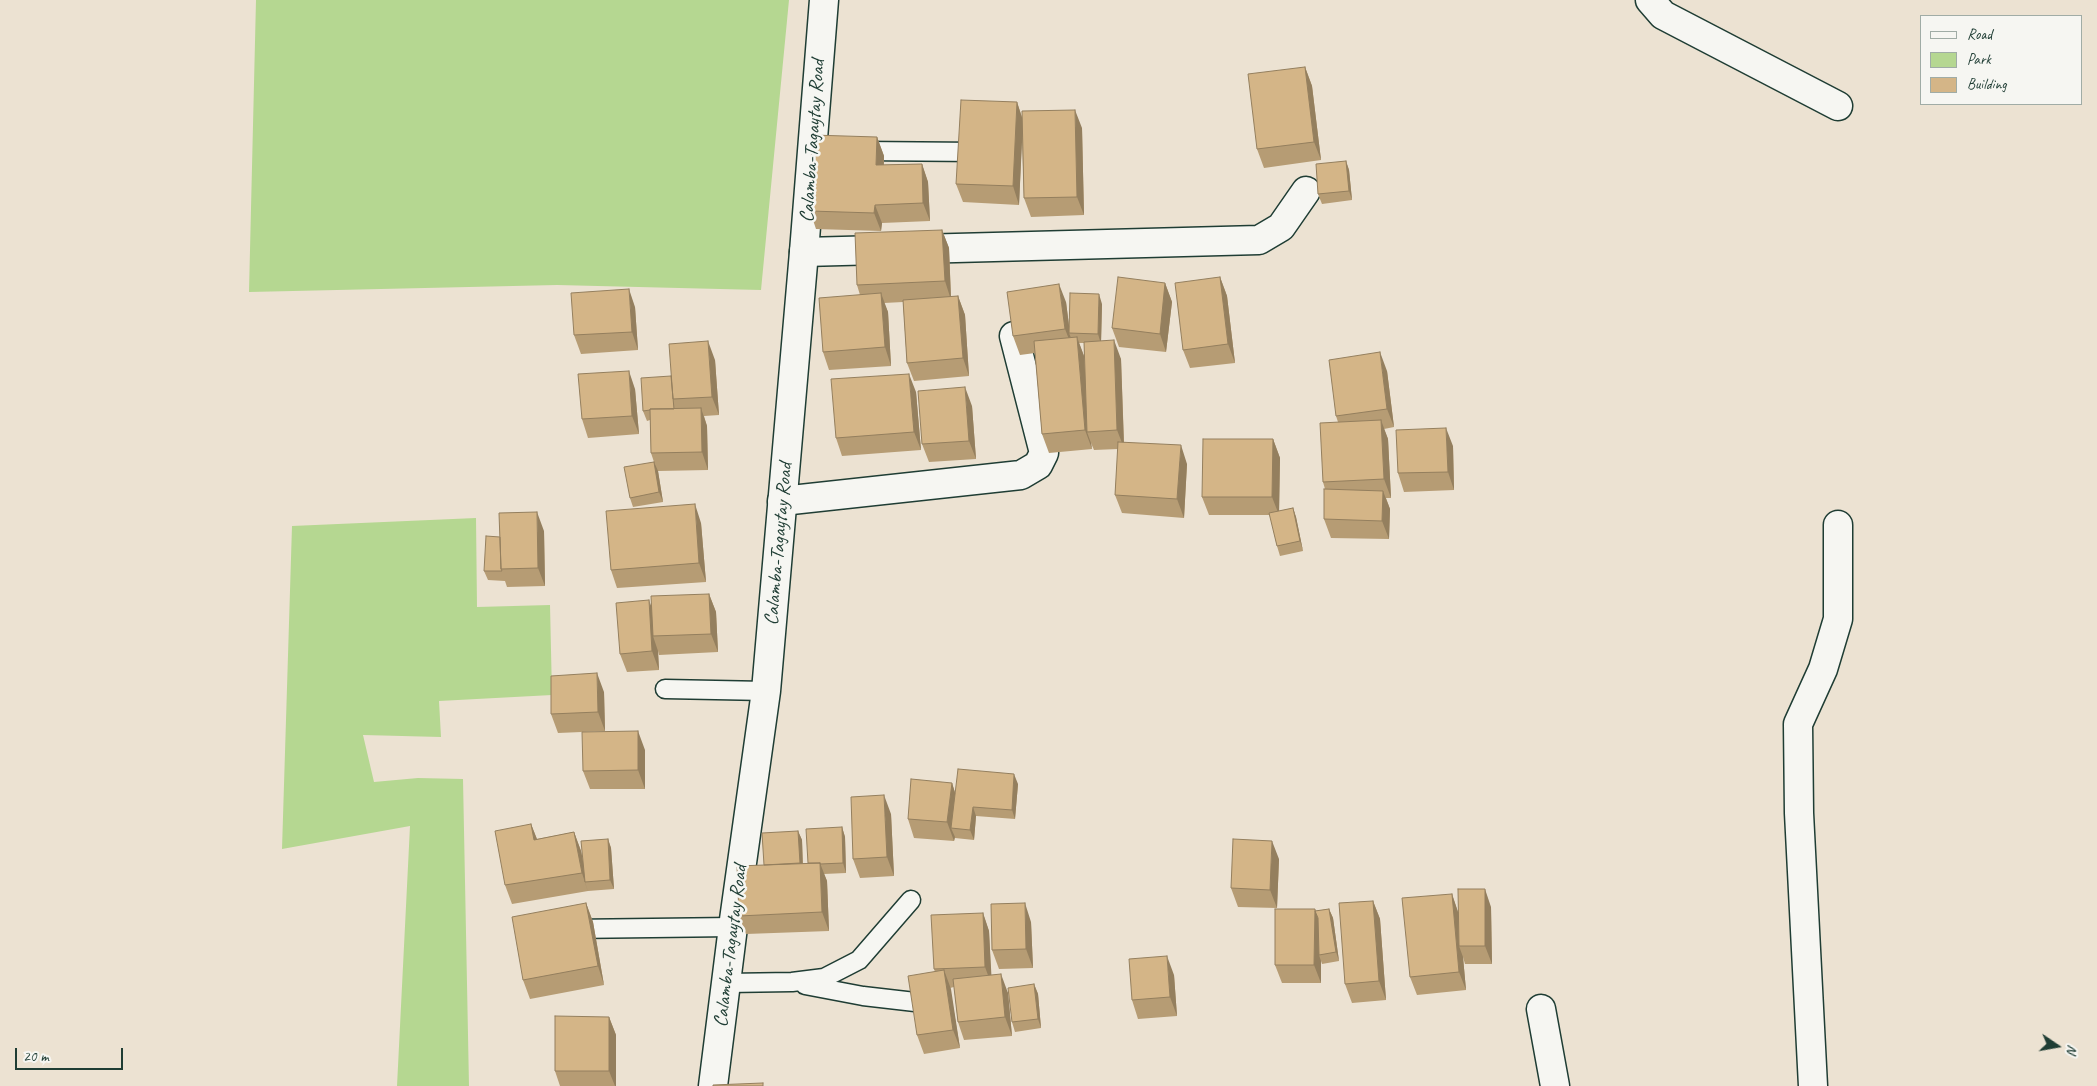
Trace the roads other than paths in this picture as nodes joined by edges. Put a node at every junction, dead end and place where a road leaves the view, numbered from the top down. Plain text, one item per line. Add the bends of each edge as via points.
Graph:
1 (824, 0) edge
2 (1650, 0) edge
3 (1838, 106) dead end
4 (828, 151) junction
5 (979, 152) edge
6 (1306, 191) dead end
7 (804, 252) junction
8 (1014, 336) edge
9 (782, 501) junction
10 (1838, 525) dead end
11 (666, 689) dead end
12 (766, 691) junction
13 (911, 900) dead end
14 (733, 927) junction
15 (558, 932) edge
16 (792, 982) junction
17 (727, 983) junction
18 (914, 1002) edge
19 (1541, 1009) dead end
20 (713, 1086) edge
21 (1555, 1086) edge
22 (1813, 1086) edge

1 - 4 street, Calamba-Tagaytay Road
2 - 3 street via 1663,15
4 - 5 lane
4 - 7 street, Calamba-Tagaytay Road
6 - 7 street via 1281,227 1259,240
7 - 9 street, Calamba-Tagaytay Road
8 - 9 street via 1044,453 1038,465 1021,475
9 - 12 street, Calamba-Tagaytay Road
10 - 22 street via 1838,619 1823,669 1798,724 1799,813
11 - 12 lane
12 - 14 street, Calamba-Tagaytay Road
13 - 16 lane via 860,960 824,978
14 - 15 lane
14 - 17 street, Calamba-Tagaytay Road
16 - 17 lane
16 - 18 lane
17 - 20 street, Calamba-Tagaytay Road
19 - 21 street

